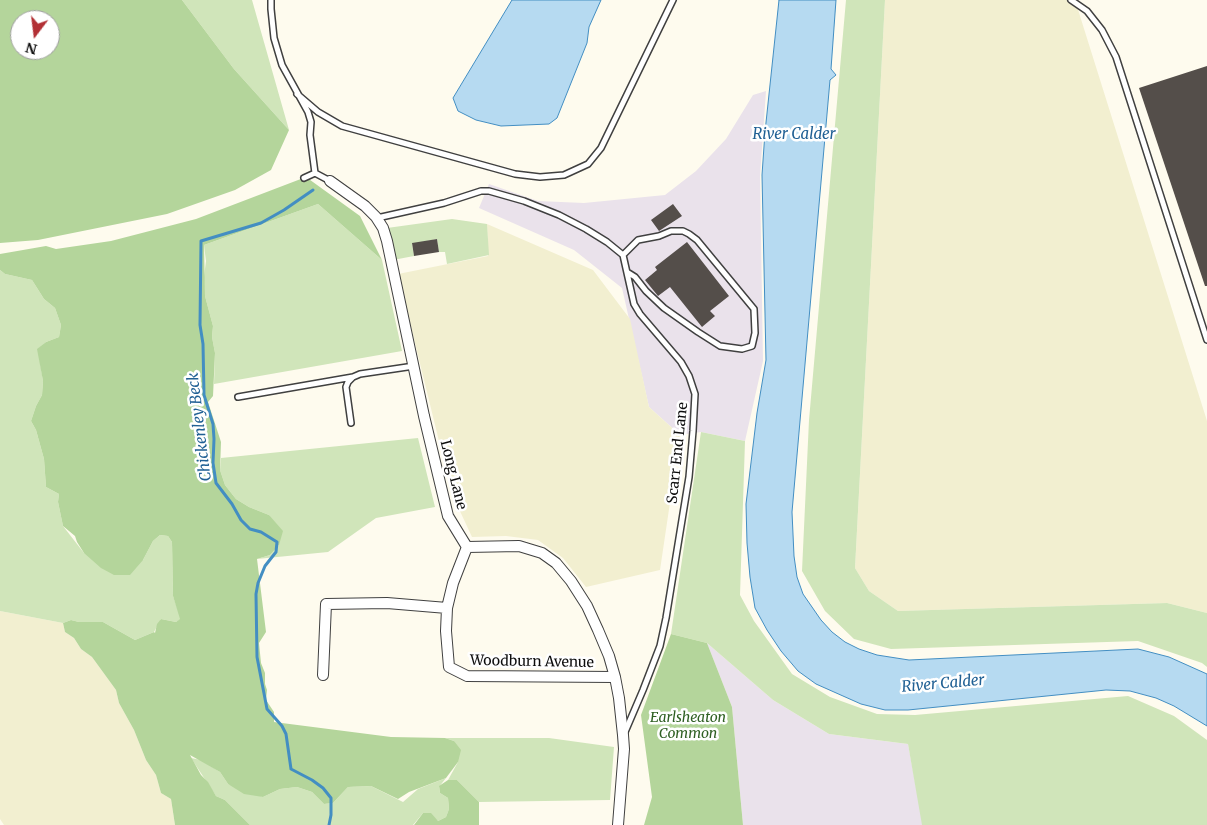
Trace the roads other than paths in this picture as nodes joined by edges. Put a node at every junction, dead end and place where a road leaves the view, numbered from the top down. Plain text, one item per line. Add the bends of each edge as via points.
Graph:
1 (271, 0) edge
2 (673, 0) edge
3 (1071, 0) edge
4 (298, 94) junction
5 (315, 173) junction
6 (304, 178) dead end
7 (330, 181) joint
8 (377, 218) junction
9 (623, 254) junction
10 (627, 272) junction
11 (1207, 340) edge
12 (414, 366) junction
13 (353, 377) junction
14 (238, 397) dead end
15 (351, 423) dead end
16 (467, 547) junction
17 (447, 608) junction
18 (323, 675) dead end
19 (615, 677) junction
20 (623, 735) junction
21 (618, 825) edge

1 - 4 lane via 274,38 282,65
2 - 4 lane via 601,148 588,164 564,174 540,177 515,174 342,126 318,112
3 - 11 lane via 1087,11 1116,56
4 - 5 lane via 311,122
5 - 6 lane
5 - 7 lane, Long Lane
7 - 8 street, Long Lane
8 - 9 lane via 481,191 502,194 586,229
8 - 12 street, Long Lane via 387,240
9 - 10 lane, Scarr End Lane
9 - 10 lane via 638,240 671,231 689,234 754,309 752,346 742,350 720,346 664,308
10 - 20 lane, Scarr End Lane via 634,304 689,376 695,394 695,412 689,477 660,646
12 - 13 lane
12 - 16 street, Long Lane via 448,516
13 - 14 lane
13 - 15 lane via 346,387
16 - 17 street, Woodburn Avenue
16 - 19 street via 519,546 542,553 556,563 587,606 610,656
17 - 18 street via 387,603 326,604
17 - 19 street, Woodburn Avenue via 449,667 467,676
19 - 20 street
20 - 21 street

